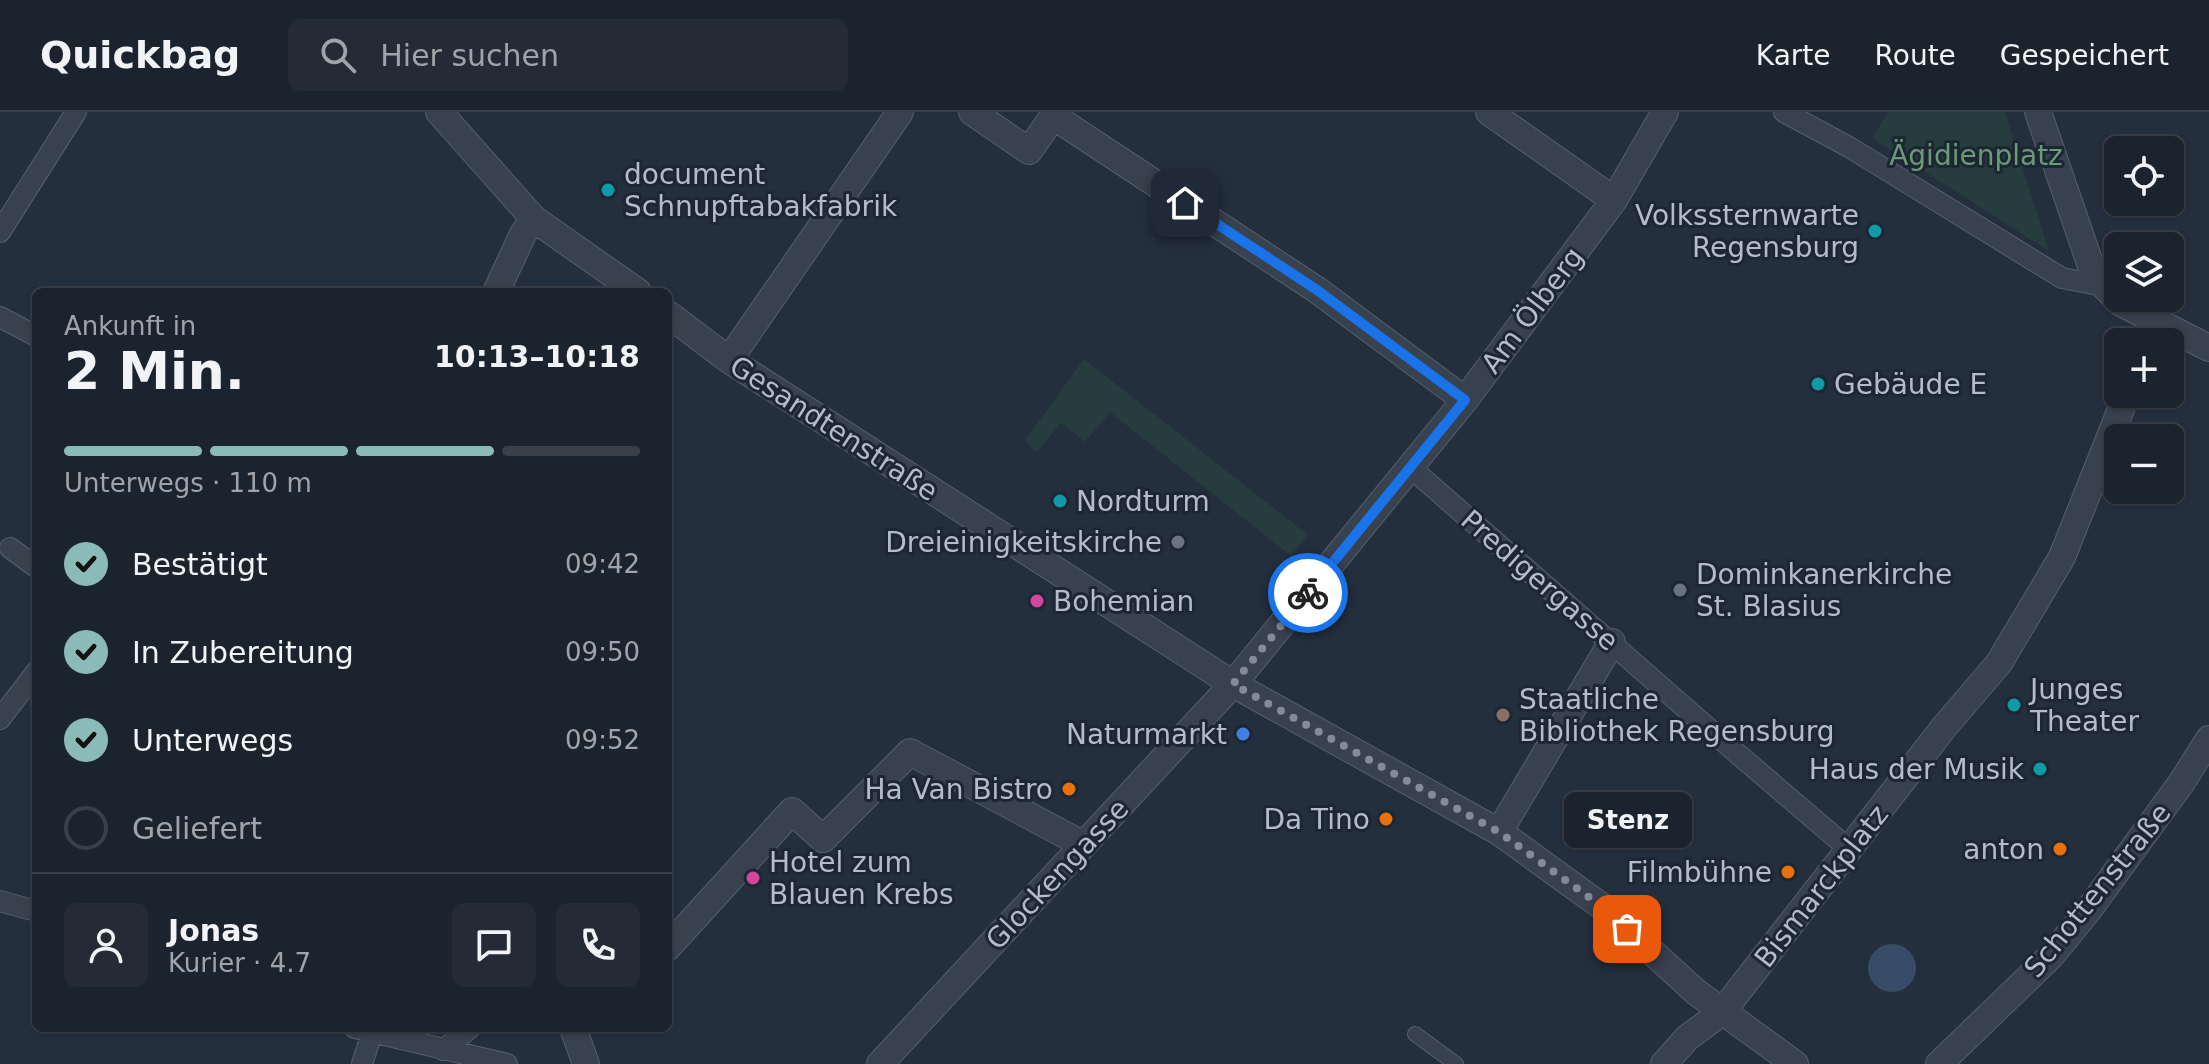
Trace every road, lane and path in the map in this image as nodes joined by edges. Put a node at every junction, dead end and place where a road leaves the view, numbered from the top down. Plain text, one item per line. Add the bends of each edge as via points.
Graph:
1 (76, 112) edge
2 (439, 112) edge
3 (900, 112) edge
4 (972, 112) edge
5 (1489, 112) edge
6 (1665, 112) edge
7 (1784, 112) edge
8 (2038, 112) edge
9 (1054, 114) edge
10 (1614, 200) junction
11 (534, 219) junction
12 (0, 232) edge
13 (2104, 286) joint
14 (498, 288) edge
15 (632, 288) edge
16 (2131, 312) edge
17 (0, 317) edge
18 (672, 317) edge
19 (2148, 328) edge
20 (32, 334) edge
21 (2184, 341) edge
22 (2209, 348) edge
23 (729, 360) junction
24 (1465, 400) junction
25 (2121, 408) edge
26 (1411, 468) junction
27 (10, 548) dead end
28 (32, 564) edge
29 (1612, 642) junction
30 (32, 677) edge
31 (1233, 684) junction
32 (0, 719) edge
33 (2209, 739) edge
34 (1499, 832) junction
35 (1084, 845) junction
36 (1850, 850) junction
37 (0, 901) edge
38 (32, 910) edge
39 (672, 943) edge
40 (1722, 1012) junction
41 (366, 1032) edge
42 (374, 1032) edge
43 (465, 1032) edge
44 (577, 1032) edge
45 (1415, 1034) dead end
46 (443, 1050) junction
47 (362, 1064) edge
48 (507, 1064) edge
49 (586, 1064) edge
50 (880, 1064) edge
51 (1456, 1064) edge
52 (1664, 1064) edge
53 (1795, 1064) edge
54 (1939, 1064) edge

1 - 12 street
2 - 11 street
3 - 23 street
4 - 9 street via 1029,151
5 - 10 street
6 - 10 street, Am Ölberg
7 - 13 street via 2062,278
8 - 13 street via 2092,269
9 - 24 street via 1317,290
10 - 24 street, Am Ölberg
11 - 14 street
11 - 15 street
16 - 19 street
17 - 20 street
18 - 23 street, Gesandtenstraße
21 - 22 street
23 - 31 street, Gesandtenstraße
24 - 26 street, Am Ölberg
25 - 36 street, Bismarckplatz via 2062,557 1999,663
26 - 29 street, Predigergasse
26 - 31 street, Am Ölberg
27 - 28 street
29 - 34 street
29 - 36 street, Predigergasse
30 - 32 street
31 - 34 street, Gesandtenstraße
31 - 35 street, Glockengasse
33 - 54 street, Schottenstraße via 2051,956
34 - 40 street, Gesandtenstraße via 1604,908
35 - 39 street via 910,752 823,839 792,811
35 - 50 street, Glockengasse
36 - 40 street, Bismarckplatz
37 - 38 street
40 - 52 street, Bismarckplatz via 1687,1038
40 - 53 street
41 - 47 street
42 - 46 street
43 - 46 street
44 - 49 street
45 - 51 lane
46 - 48 street

